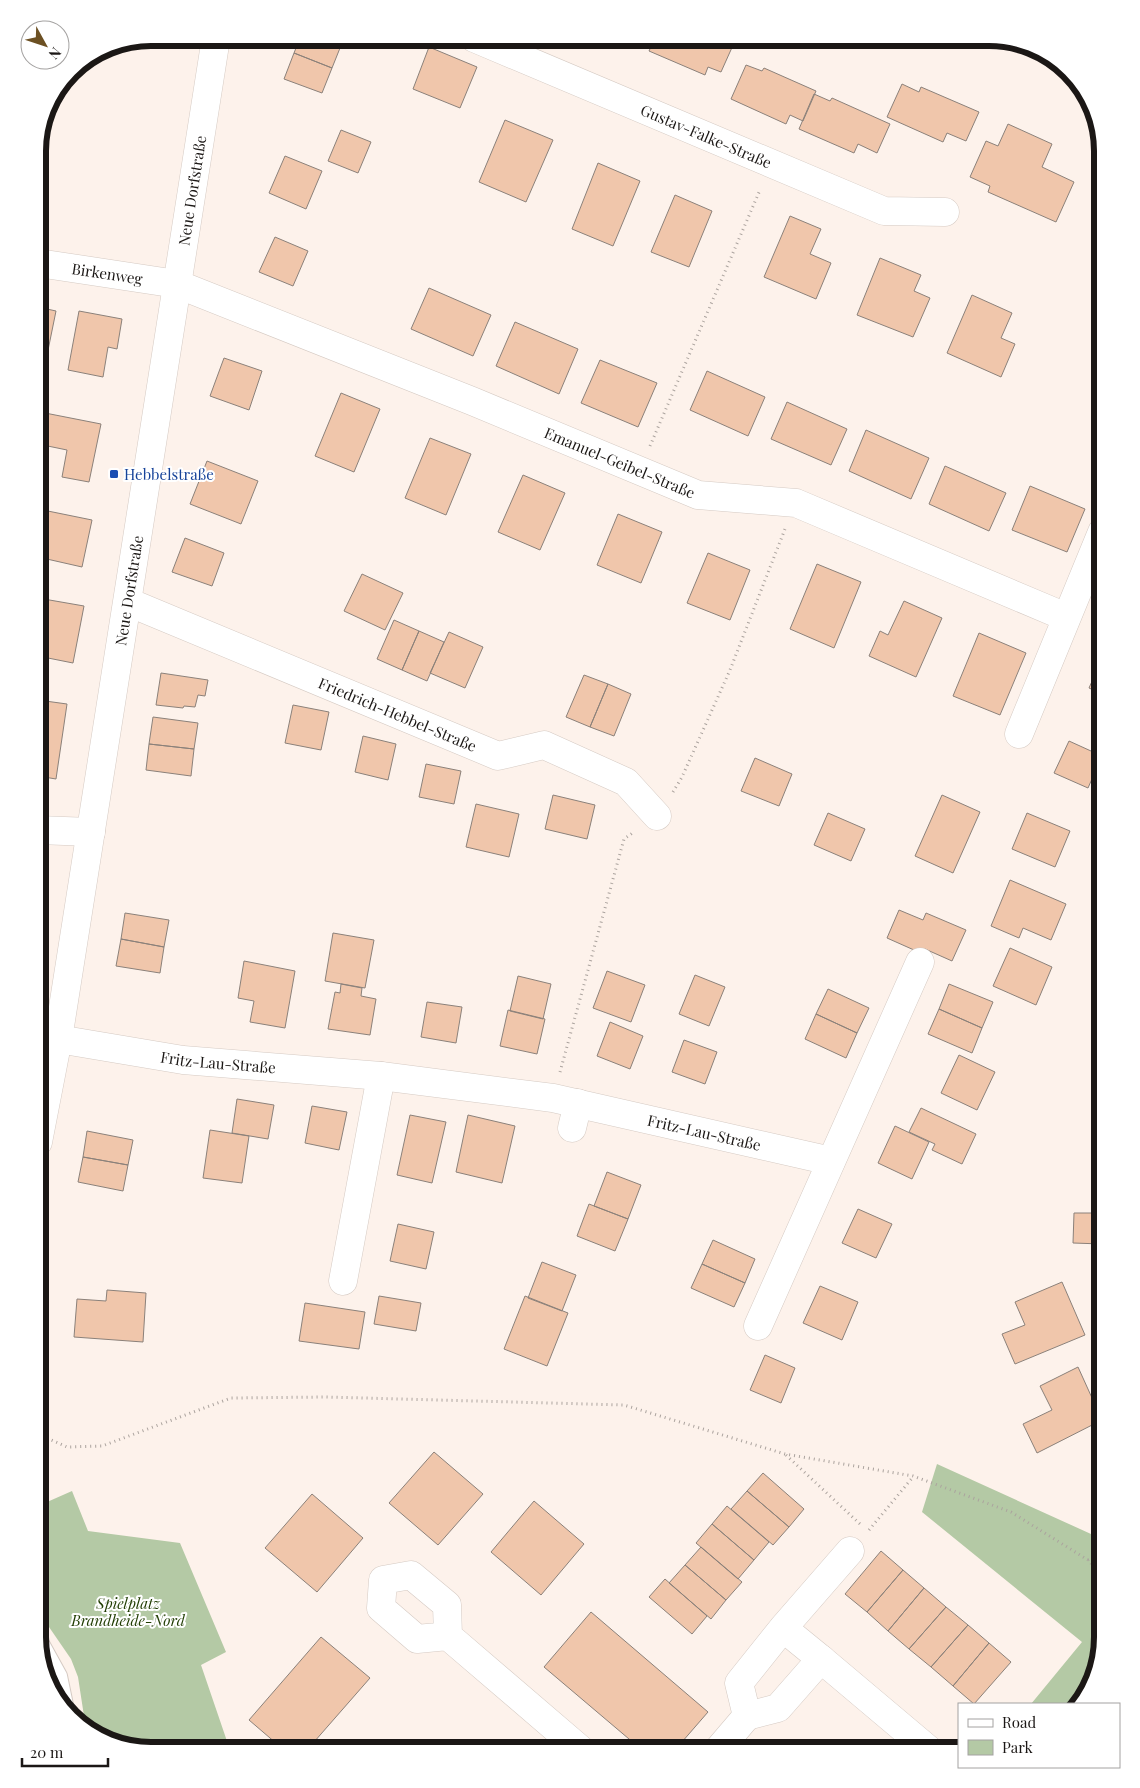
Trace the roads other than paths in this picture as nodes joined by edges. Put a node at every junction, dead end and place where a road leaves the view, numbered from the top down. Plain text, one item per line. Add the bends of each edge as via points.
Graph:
1 (215, 46) edge
2 (493, 46) edge
3 (944, 212) dead end
4 (46, 264) edge
5 (177, 284) junction
6 (1094, 551) edge
7 (128, 602) junction
8 (1066, 617) junction
9 (1019, 734) dead end
10 (657, 816) dead end
11 (46, 830) edge
12 (91, 832) junction
13 (920, 962) dead end
14 (58, 1039) junction
15 (382, 1076) junction
16 (46, 1101) edge
17 (831, 1161) junction
18 (343, 1281) dead end
19 (758, 1326) dead end
20 (850, 1551) dead end
21 (783, 1628) junction
22 (448, 1636) dead end
23 (48, 1656) edge
24 (821, 1659) junction
25 (62, 1692) edge
26 (747, 1716) junction
27 (572, 1742) edge
28 (725, 1742) edge
29 (920, 1742) edge

1 - 5 street, Neue Dorfstraße
2 - 3 street, Gustav-Falke-Straße via 884,211
4 - 5 street, Birkenweg
5 - 7 street, Neue Dorfstraße
5 - 8 street, Emanuel-Geibel-Straße via 698,495 796,503
6 - 8 street
7 - 10 street, Friedrich-Hebbel-Straße via 498,756 544,745 626,782
7 - 12 street, Neue Dorfstraße
8 - 9 street
11 - 12 street
12 - 14 street, Neue Dorfstraße
13 - 17 street
14 - 15 street, Fritz-Lau-Straße via 183,1060
14 - 16 street, Neue Dorfstraße
15 - 17 street, Fritz-Lau-Straße via 553,1098 575,1116
15 - 18 street
17 - 19 street
20 - 21 street
21 - 24 street
21 - 26 street via 739,1683
22 - 27 street
23 - 25 lane via 59,1676
24 - 26 street via 778,1708
24 - 29 street
26 - 28 street

